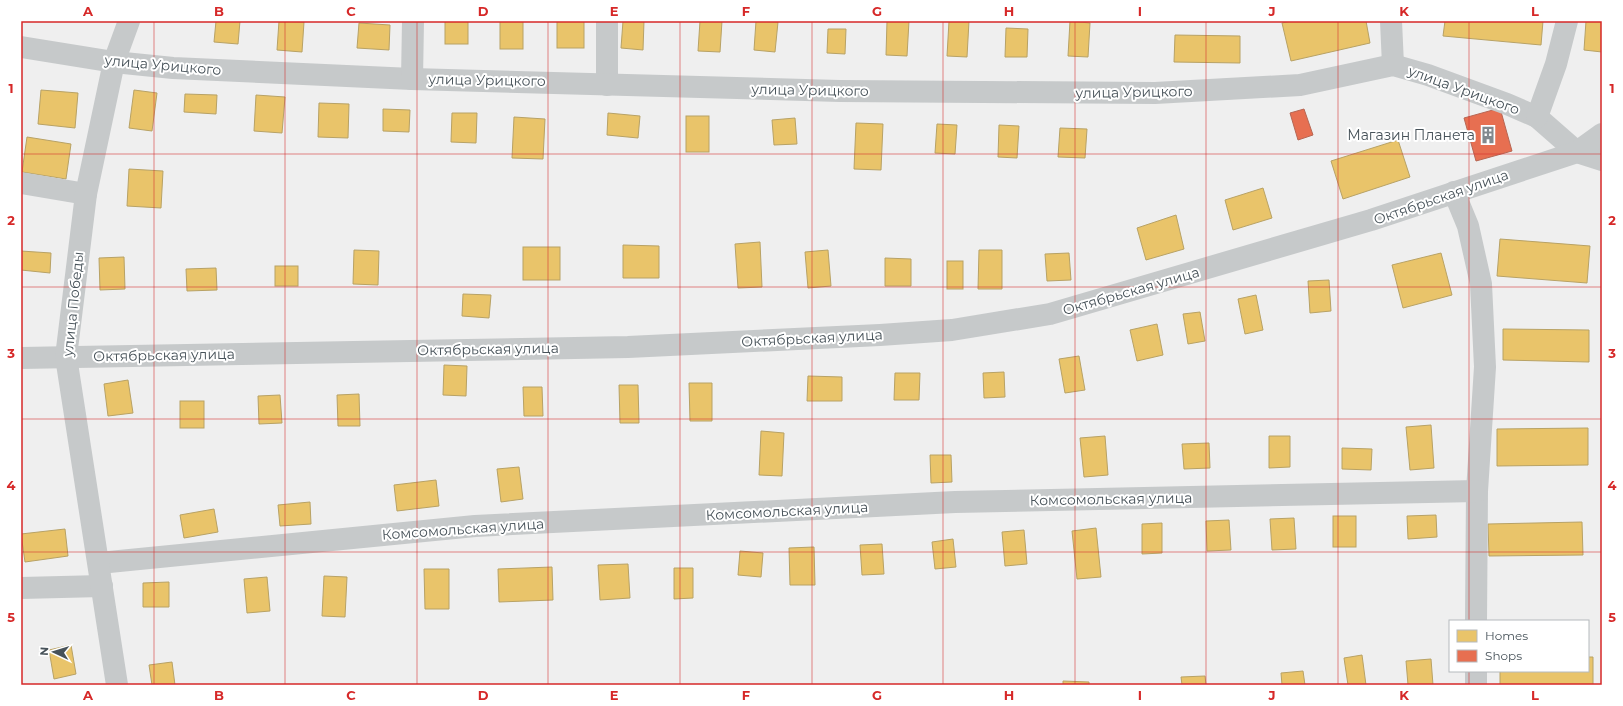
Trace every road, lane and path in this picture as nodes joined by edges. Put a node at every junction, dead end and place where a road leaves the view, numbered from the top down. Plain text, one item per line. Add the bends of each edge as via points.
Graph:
1 (129, 21) edge
2 (413, 21) edge
3 (607, 21) edge
4 (1391, 21) edge
5 (1567, 21) edge
6 (21, 48) edge
7 (114, 62) junction
8 (1393, 65) junction
9 (412, 79) junction
10 (607, 85) junction
11 (1537, 117) junction
12 (1602, 134) edge
13 (1577, 152) junction
14 (1602, 160) edge
15 (21, 183) edge
16 (1454, 192) junction
17 (86, 194) junction
18 (66, 357) junction
19 (21, 358) edge
20 (1477, 491) junction
21 (98, 563) junction
22 (102, 586) junction
23 (21, 588) edge
24 (1476, 620) edge
25 (1476, 672) edge
26 (117, 685) edge
27 (1476, 685) edge

1 - 7 street, улица Победы
2 - 9 street
3 - 10 street
4 - 8 street
5 - 11 street via 1556,64
6 - 7 street, улица Урицкого
7 - 9 street, улица Урицкого via 173,68
7 - 17 street, улица Победы
8 - 10 street, улица Урицкого via 1300,85 1155,94 840,91
8 - 11 street, улица Урицкого via 1428,75
9 - 10 street, улица Урицкого
11 - 13 street, улица Урицкого
12 - 13 street, Октябрьская улица
13 - 14 street
13 - 16 street, Октябрьская улица
15 - 17 street
16 - 18 street, Октябрьская улица via 1371,220 1050,314 952,330 628,347
16 - 20 street via 1468,226 1481,284 1485,367
17 - 18 street, улица Победы
18 - 19 street, Октябрьская улица
18 - 21 street, улица Победы
20 - 21 street, Комсомольская улица via 955,502 475,526
20 - 24 street
21 - 22 street, улица Победы
22 - 23 street
22 - 26 street, улица Победы
25 - 27 street

